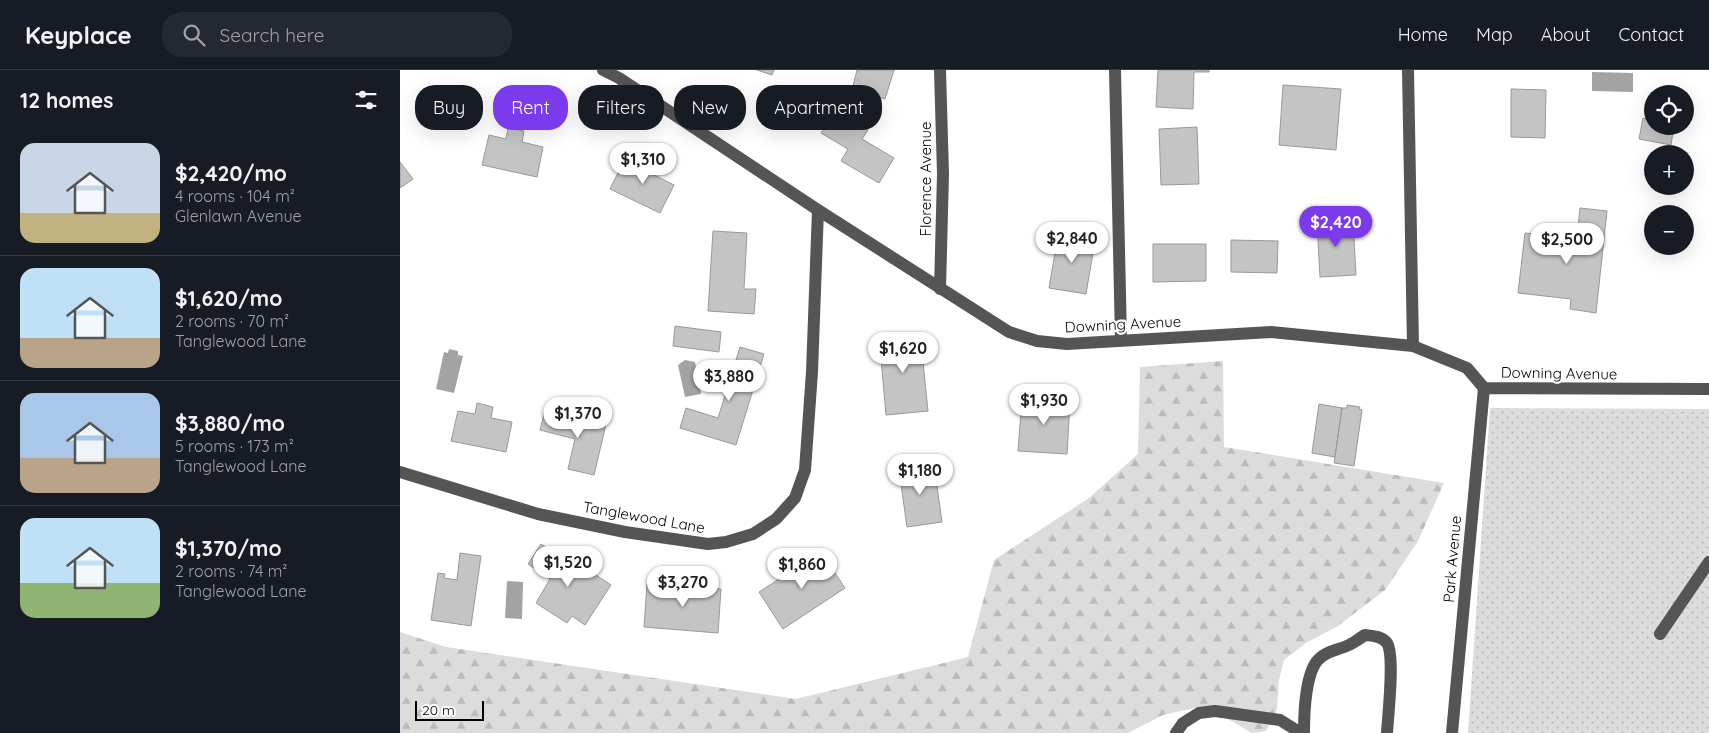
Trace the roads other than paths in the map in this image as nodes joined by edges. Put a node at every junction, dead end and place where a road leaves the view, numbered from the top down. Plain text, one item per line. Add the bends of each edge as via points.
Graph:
1 (603, 70) edge
2 (940, 70) edge
3 (1115, 70) edge
4 (1408, 70) edge
5 (818, 210) junction
6 (940, 289) junction
7 (1121, 340) junction
8 (1413, 346) junction
9 (1484, 388) junction
10 (1709, 389) edge
11 (400, 472) edge
12 (1709, 562) edge
13 (1660, 634) dead end
14 (1176, 733) edge
15 (1303, 733) edge
16 (1388, 733) edge
17 (1452, 733) edge

1 - 5 street, Downing Avenue
2 - 6 street, Florence Avenue via 943,174
3 - 7 street
4 - 8 street
5 - 6 street, Downing Avenue
5 - 11 street, Tanglewood Lane via 806,470 795,498 776,519 753,534 708,544 625,532 538,514
6 - 7 street, Downing Avenue via 1009,332 1037,341 1067,344
7 - 8 street, Downing Avenue via 1271,332
8 - 9 street, Downing Avenue via 1467,368
9 - 10 street, Downing Avenue
9 - 17 street, Park Avenue
12 - 13 street
14 - 15 street via 1183,723 1199,713 1215,711 1280,720
15 - 16 street via 1306,698 1318,658 1365,635 1380,638 1387,644 1390,659

